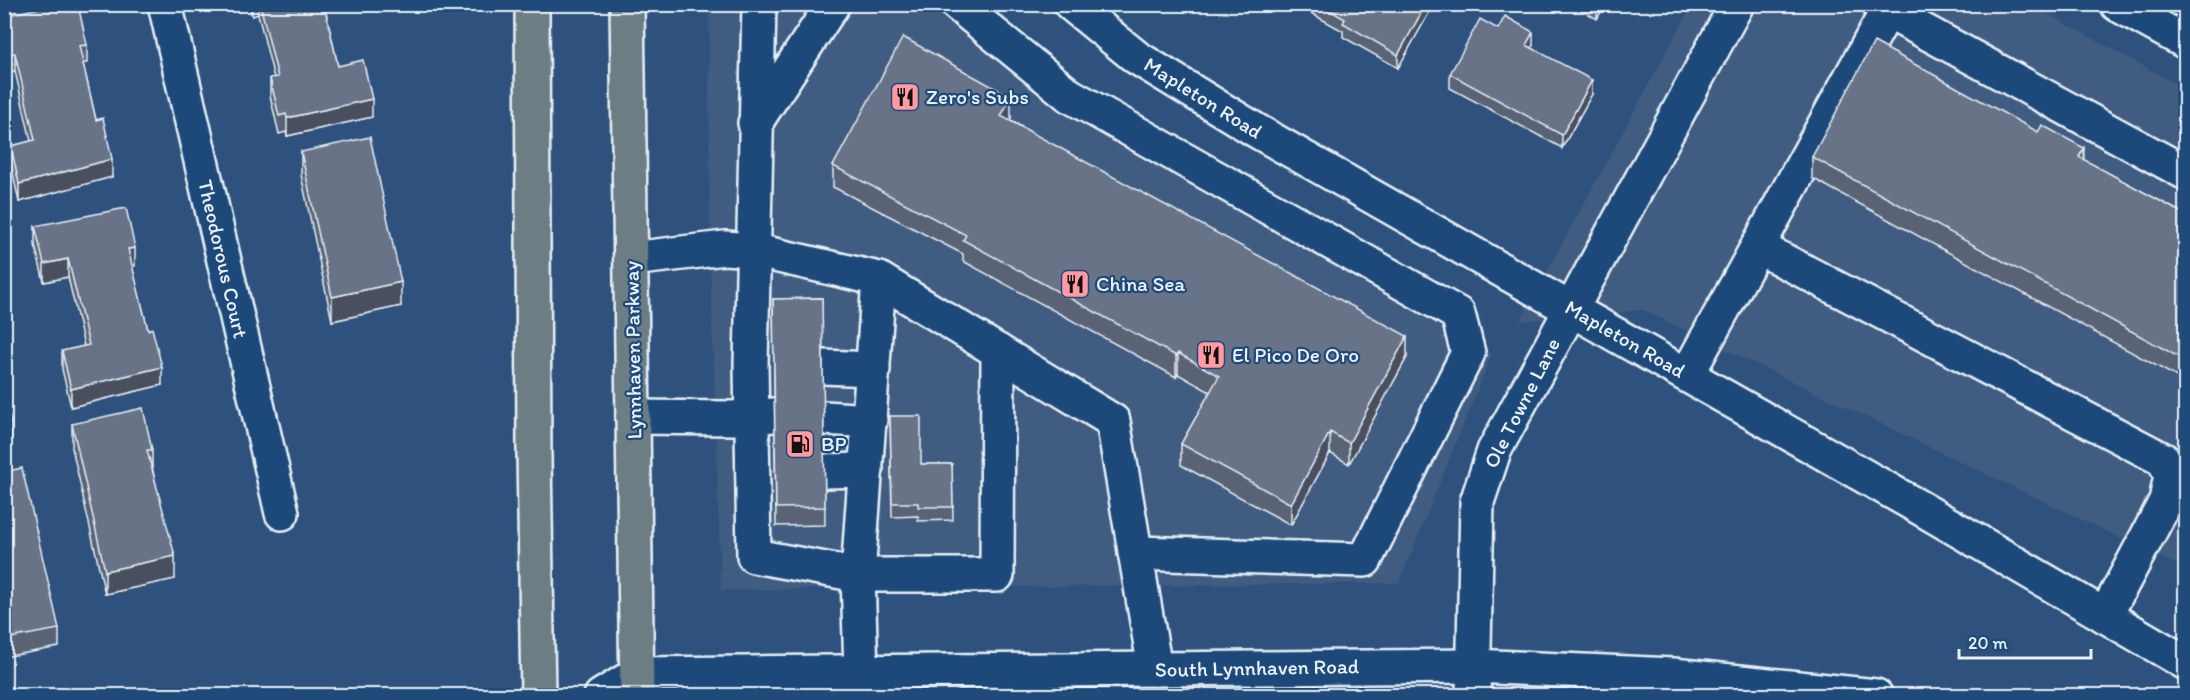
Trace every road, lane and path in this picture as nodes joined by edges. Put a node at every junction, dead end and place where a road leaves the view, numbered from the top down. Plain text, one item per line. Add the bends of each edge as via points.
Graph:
1 (165, 4) edge
2 (532, 4) edge
3 (627, 4) edge
4 (759, 4) edge
5 (833, 4) edge
6 (957, 4) edge
7 (1071, 4) edge
8 (1737, 4) edge
9 (2117, 4) edge
10 (1889, 8) edge
11 (2186, 42) edge
12 (756, 123) junction
13 (2186, 173) edge
14 (1758, 247) junction
15 (753, 250) junction
16 (631, 260) junction
17 (879, 279) junction
18 (1571, 309) junction
19 (998, 351) junction
20 (823, 367) edge
21 (873, 369) junction
22 (1687, 375) junction
23 (763, 415) junction
24 (633, 417) junction
25 (824, 418) edge
26 (870, 421) junction
27 (867, 470) junction
28 (825, 471) edge
29 (282, 513) dead end
30 (1135, 553) junction
31 (858, 575) junction
32 (2105, 616) junction
33 (2186, 663) edge
34 (1155, 669) junction
35 (861, 672) junction
36 (1473, 681) edge
37 (1214, 682) edge
38 (637, 685) edge
39 (538, 696) edge
40 (601, 696) edge
41 (1876, 696) edge

1 - 29 street, Theodorous Court
2 - 39 main road
3 - 16 main road, Lynnhaven Parkway
4 - 12 street
5 - 12 street
6 - 30 street via 1069,95 1458,314 1468,353 1365,560
7 - 18 street, Mapleton Road via 1136,57 1257,131
8 - 18 street, Ole Towne Lane
9 - 11 street
10 - 13 street
10 - 14 street
12 - 15 street
14 - 22 street
14 - 32 street via 2164,460 2171,475 2166,501
15 - 16 street via 725,248
15 - 17 street
15 - 23 street
16 - 24 main road, Lynnhaven Parkway
17 - 19 street
17 - 21 street
18 - 22 street, Mapleton Road
18 - 36 street, Ole Towne Lane via 1494,451 1477,502
19 - 30 street via 1113,421
19 - 31 street via 997,575
20 - 21 street
21 - 26 street
22 - 32 street, Mapleton Road
23 - 24 street
23 - 31 street via 764,472 753,556
24 - 38 main road, Lynnhaven Parkway
25 - 26 street
26 - 27 street
27 - 28 street
27 - 31 street
30 - 34 street
31 - 35 street
32 - 33 street, Mapleton Road
34 - 35 street, South Lynnhaven Road
34 - 37 street, South Lynnhaven Road
35 - 38 street, South Lynnhaven Road
36 - 37 street, South Lynnhaven Road
36 - 41 street, South Lynnhaven Road via 1673,675
38 - 40 street

